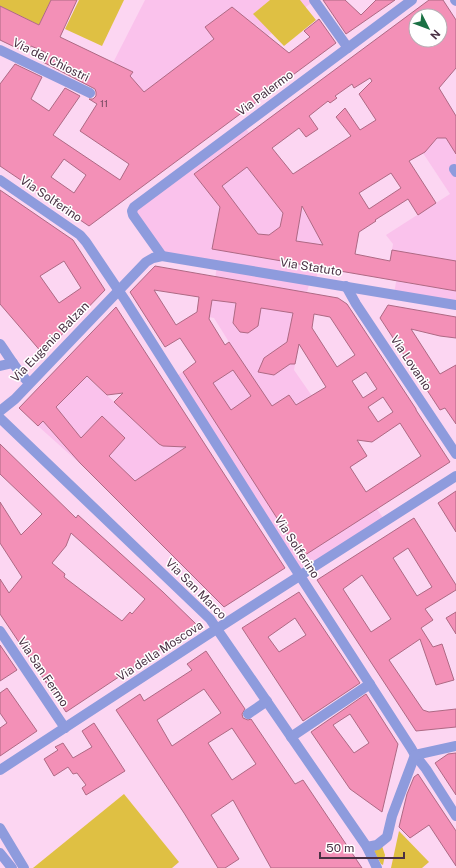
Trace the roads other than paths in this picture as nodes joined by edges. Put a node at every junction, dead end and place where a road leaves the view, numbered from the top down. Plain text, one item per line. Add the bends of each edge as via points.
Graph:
1 (314, 0) edge
2 (412, 0) edge
3 (348, 48) junction
4 (0, 50) edge
5 (90, 93) dead end
6 (0, 180) edge
7 (162, 256) junction
8 (346, 286) junction
9 (118, 290) junction
10 (456, 305) edge
11 (0, 344) edge
12 (13, 363) junction
13 (0, 366) edge
14 (29, 383) junction
15 (0, 411) edge
16 (0, 418) edge
17 (456, 454) edge
18 (456, 476) edge
19 (301, 576) junction
20 (217, 629) junction
21 (0, 632) edge
22 (370, 684) junction
23 (267, 701) junction
24 (248, 714) dead end
25 (65, 728) junction
26 (291, 737) junction
27 (456, 746) edge
28 (415, 755) junction
29 (0, 770) edge
30 (456, 816) edge
31 (0, 828) edge
32 (366, 847) junction
33 (0, 853) edge
34 (12, 868) edge
35 (24, 868) edge
36 (377, 868) edge

1 - 3 street
2 - 3 street, Via Palermo
3 - 7 street, Via Palermo via 134,207 133,215
4 - 5 street, Via dei Chiostri
6 - 9 street, Via Solferino via 80,235
7 - 8 street, Via Statuto
7 - 9 street, Via Eugenio Balzan via 146,262
8 - 10 street, Via Statuto
8 - 17 street, Via Lovanio
9 - 14 street, Via Eugenio Balzan
9 - 19 street, Via Solferino
11 - 12 street
12 - 13 street
12 - 14 street via 18,373
14 - 15 street, Via Eugenio Balzan
16 - 20 street, Via San Marco via 210,619
18 - 19 street, Via della Moscova
19 - 20 street, Via della Moscova
19 - 22 street, Via Solferino
20 - 23 street, Via San Marco
20 - 25 street, Via della Moscova
21 - 25 street, Via San Fermo
22 - 26 street
22 - 28 street, Via Solferino
23 - 24 street
23 - 26 street, Via San Marco
25 - 29 street, Via della Moscova
26 - 32 street, Via San Marco
27 - 28 street
28 - 30 street, Via Solferino
28 - 32 street via 392,816 387,837 377,845
31 - 35 street
32 - 36 street, Via San Marco
33 - 34 street

